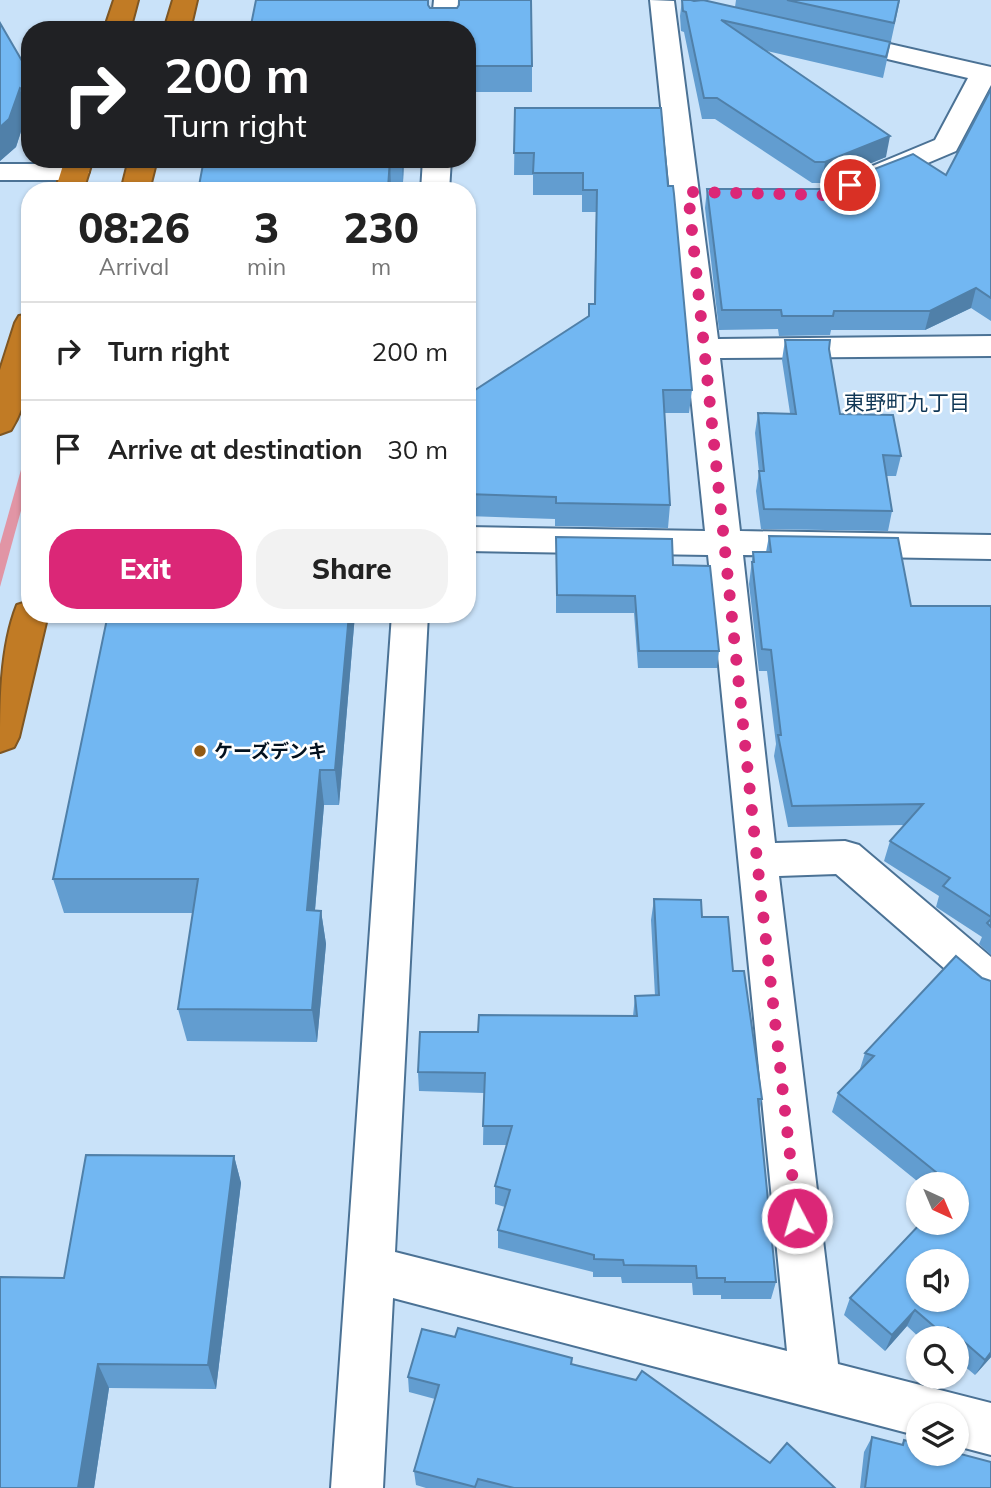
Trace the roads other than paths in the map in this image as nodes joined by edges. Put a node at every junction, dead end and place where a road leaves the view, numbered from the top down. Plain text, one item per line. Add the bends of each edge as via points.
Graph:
1 (126, 0) edge
2 (185, 0) edge
3 (446, 0) edge
4 (669, 3) edge
5 (120, 21) edge
6 (179, 21) edge
7 (445, 21) edge
8 (810, 34) edge
9 (988, 74) edge
10 (0, 172) edge
11 (74, 174) edge
12 (838, 190) edge
13 (991, 346) edge
14 (704, 349) junction
15 (21, 353) edge
16 (0, 424) edge
17 (476, 539) edge
18 (726, 541) junction
19 (991, 547) edge
20 (28, 623) edge
21 (409, 623) edge
22 (0, 737) edge
23 (757, 860) junction
24 (991, 983) edge
25 (370, 1269) junction
26 (815, 1383) junction
27 (906, 1407) edge
28 (969, 1423) edge
29 (991, 1429) edge
30 (357, 1488) edge

1 - 5 highway
2 - 6 highway
3 - 7 street
4 - 14 street via 702,192
8 - 9 street
9 - 12 street via 946,145
10 - 11 street
13 - 14 street
14 - 18 street
15 - 16 highway
17 - 18 street
18 - 19 street
18 - 23 street
20 - 22 highway
21 - 25 street
23 - 24 street via 845,858
23 - 26 street
25 - 26 street
25 - 30 street
26 - 27 street
28 - 29 street

